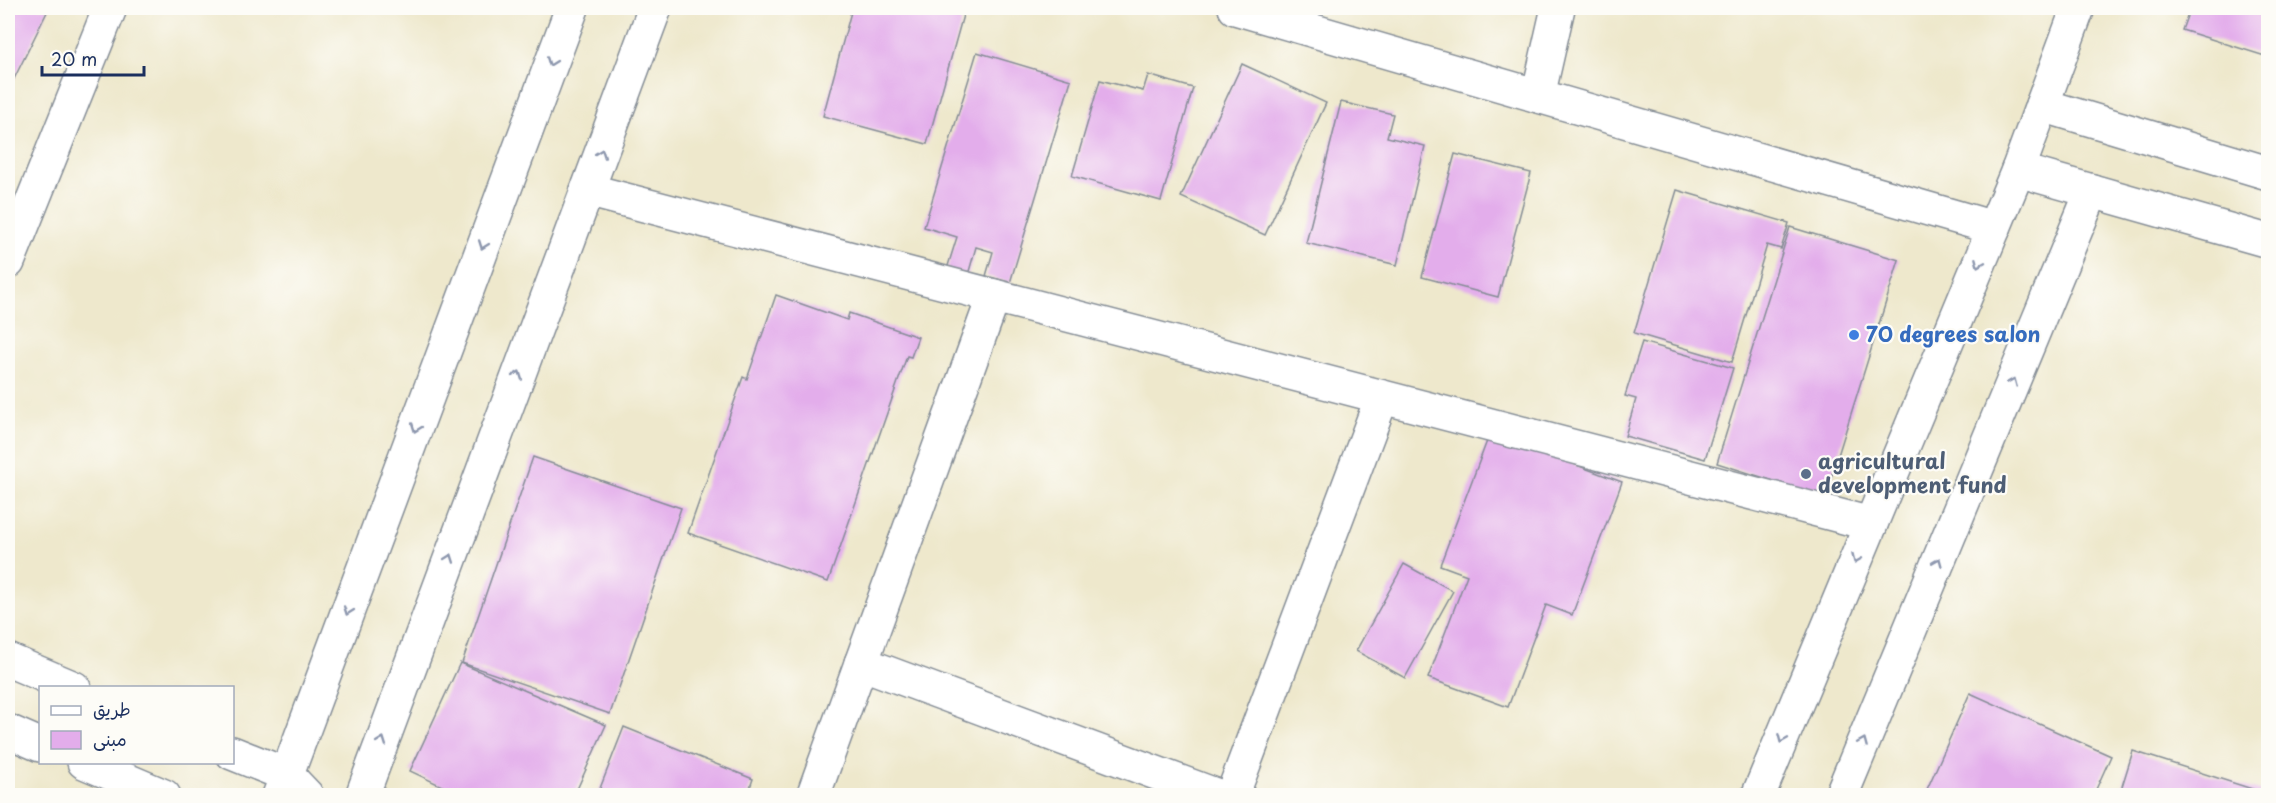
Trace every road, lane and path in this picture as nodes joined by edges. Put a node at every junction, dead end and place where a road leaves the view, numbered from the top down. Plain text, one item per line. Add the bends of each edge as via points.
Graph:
1 (110, 8) edge
2 (572, 8) edge
3 (655, 8) edge
4 (1235, 8) edge
5 (1558, 8) edge
6 (2078, 8) edge
7 (1270, 12) edge
8 (1538, 96) junction
9 (2042, 105) junction
10 (2018, 170) junction
11 (2268, 173) edge
12 (587, 190) junction
13 (2092, 191) junction
14 (1994, 228) junction
15 (2268, 240) edge
16 (8, 262) edge
17 (994, 296) junction
18 (1382, 397) junction
19 (1871, 524) junction
20 (8, 660) edge
21 (861, 663) junction
22 (72, 686) edge
23 (8, 731) edge
24 (39, 745) edge
25 (234, 754) edge
26 (89, 764) edge
27 (291, 789) edge
28 (164, 795) edge
29 (362, 795) edge
30 (813, 795) edge
31 (1218, 795) edge
32 (1232, 795) edge
33 (1758, 795) edge
34 (1841, 795) edge

1 - 16 street
2 -> 27 street
12 -> 3 street
4 - 7 street
5 - 8 street
6 - 9 street
7 - 8 street
8 - 14 street
9 - 10 street
9 - 11 street
10 - 13 street
10 - 14 street
12 - 17 street
29 -> 12 street
13 - 15 street
34 -> 13 street
14 -> 19 street
17 - 18 street
17 - 21 street
18 - 19 street
18 - 32 street
19 -> 33 street
20 - 22 street
21 - 30 street
21 - 31 street
23 - 24 street
25 - 27 street
26 - 28 street

